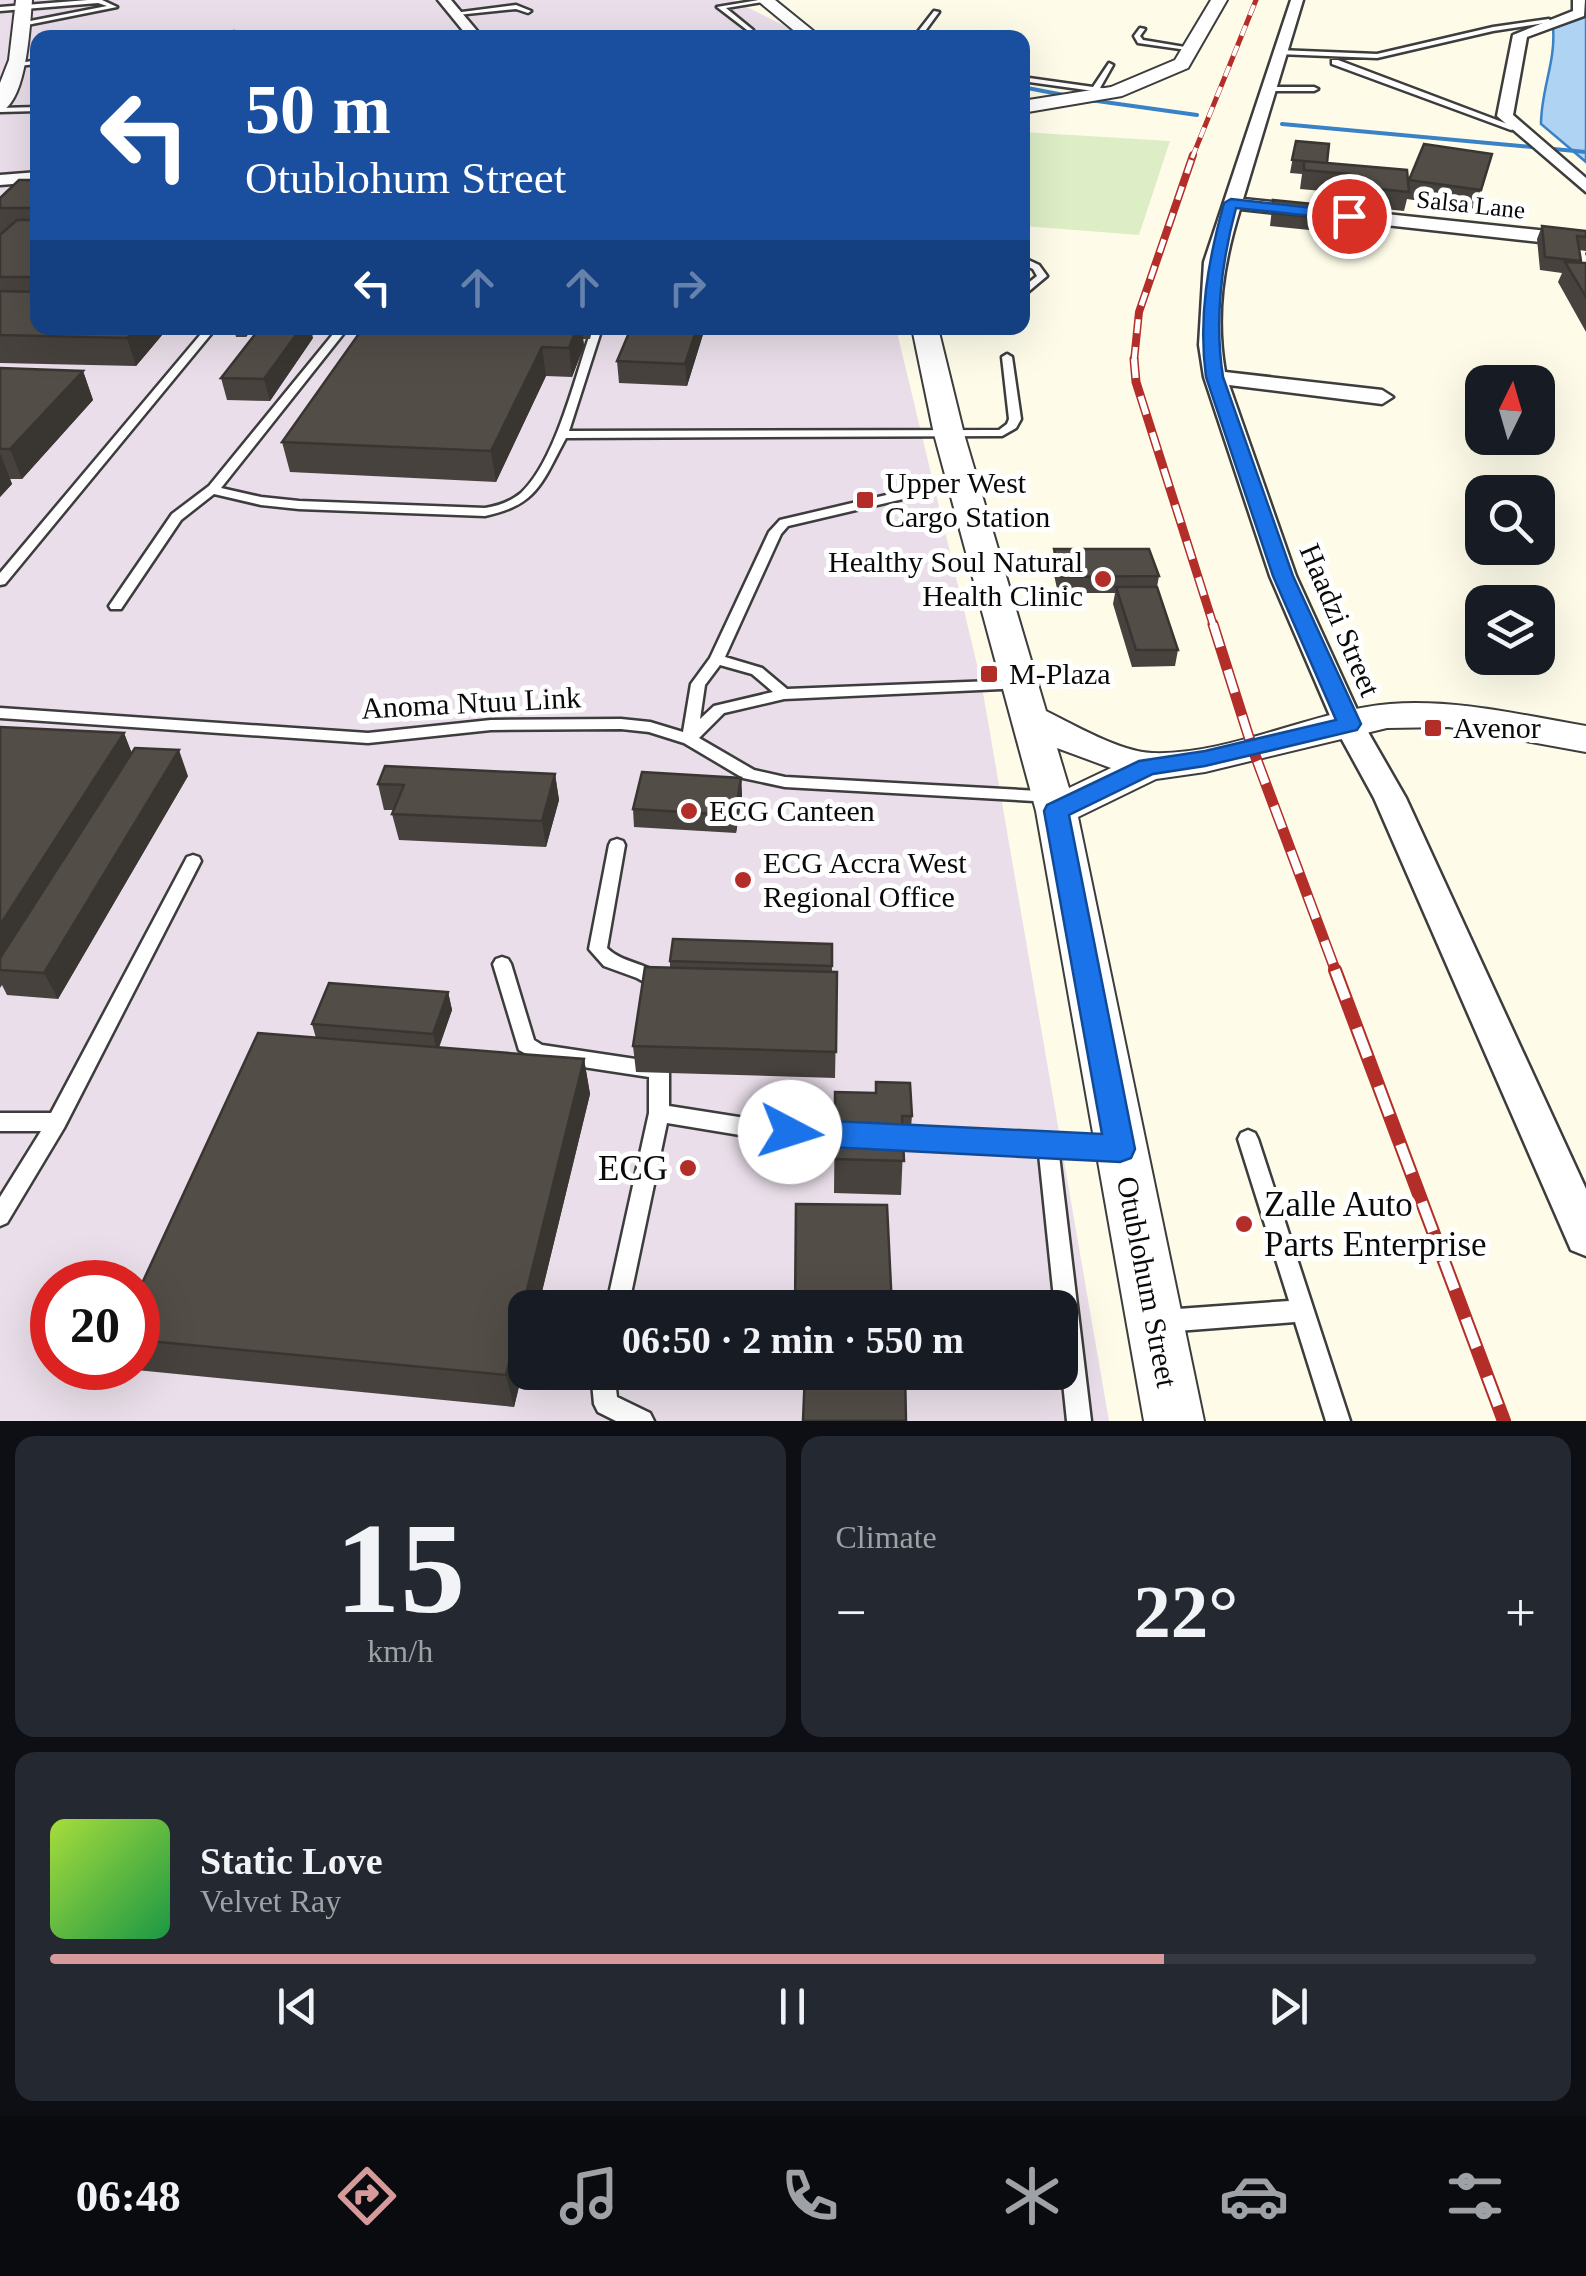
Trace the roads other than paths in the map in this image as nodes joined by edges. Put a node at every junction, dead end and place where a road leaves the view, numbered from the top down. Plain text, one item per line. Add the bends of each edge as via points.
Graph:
1 (484, 0) edge
2 (766, 0) edge
3 (1218, 0) edge
4 (1297, 0) edge
5 (1579, 0) edge
6 (450, 6) edge
7 (0, 9) edge
8 (23, 10) edge
9 (528, 11) dead end
10 (936, 12) dead end
11 (1549, 21) junction
12 (1142, 29) dead end
13 (470, 30) edge
14 (750, 30) edge
15 (804, 30) edge
16 (922, 30) edge
17 (1194, 49) junction
18 (1278, 52) junction
19 (1317, 55) junction
20 (12, 62) edge
21 (1109, 65) dead end
22 (1030, 80) edge
23 (1094, 89) junction
24 (1269, 89) junction
25 (1314, 89) dead end
26 (1114, 92) junction
27 (1030, 106) edge
28 (0, 108) edge
29 (30, 108) edge
30 (1514, 128) junction
31 (30, 178) edge
32 (0, 180) edge
33 (1586, 187) edge
34 (1231, 203) junction
35 (1586, 242) edge
36 (1030, 263) edge
37 (1030, 287) edge
38 (205, 335) edge
39 (337, 335) edge
40 (595, 335) edge
41 (927, 335) edge
42 (1008, 357) dead end
43 (1215, 377) junction
44 (1382, 397) dead end
45 (949, 434) junction
46 (562, 435) junction
47 (963, 481) junction
48 (213, 489) junction
49 (0, 580) edge
50 (116, 606) dead end
51 (718, 659) junction
52 (784, 694) junction
53 (1026, 702) junction
54 (0, 713) edge
55 (1349, 724) junction
56 (688, 739) junction
57 (1586, 739) edge
58 (1148, 767) junction
59 (1054, 804) junction
60 (617, 845) dead end
61 (193, 861) dead end
62 (502, 964) dead end
63 (660, 1006) edge
64 (660, 1038) edge
65 (659, 1070) junction
66 (659, 1113) junction
67 (0, 1122) edge
68 (57, 1122) junction
69 (1248, 1139) dead end
70 (1048, 1146) junction
71 (1120, 1149) junction
72 (0, 1216) edge
73 (1586, 1236) edge
74 (620, 1290) edge
75 (1303, 1312) junction
76 (1155, 1321) junction
77 (604, 1390) edge
78 (642, 1421) edge
79 (1079, 1421) edge
80 (1174, 1421) edge
81 (1338, 1421) edge

1 - 6 lane
2 - 14 lane via 720,6
2 - 15 street
3 - 17 street
4 - 18 street, Haadzi Street
5 - 11 street via 1579,13
6 - 9 lane
6 - 13 street
7 - 8 lane
8 - 8 lane via 114,7 99,2
8 - 20 street
10 - 16 lane
11 - 19 lane via 1377,56
11 - 30 street via 1520,35 1521,61 1505,116
12 - 17 lane via 1140,42
17 - 26 street via 1182,64
18 - 19 lane
18 - 24 street, Haadzi Street
19 - 30 lane
20 - 28 street
21 - 23 lane
22 - 23 lane
23 - 26 lane
24 - 25 lane
24 - 34 street, Haadzi Street
26 - 27 street
28 - 29 lane
30 - 33 street
31 - 32 street
34 - 35 street, Salsa Lane
34 - 43 street, Haadzi Street via 1214,262
36 - 37 lane via 1042,276
38 - 49 lane
39 - 48 lane
40 - 46 lane
41 - 45 street, Otublohum Street
42 - 45 lane via 1012,426 1002,433
43 - 44 street
43 - 55 street, Haadzi Street via 1283,576
45 - 46 lane
45 - 47 street, Otublohum Street
46 - 48 lane via 523,501 509,509 280,503 224,498
47 - 51 lane via 784,524
47 - 53 street, Otublohum Street
48 - 50 lane via 176,517
51 - 52 lane via 757,671
51 - 56 lane via 698,684
52 - 53 lane
52 - 56 lane via 719,709
53 - 58 street via 1081,744
53 - 59 street, Otublohum Street
54 - 56 lane, Anoma Ntuu Link via 368,738 491,725 620,724
55 - 57 street via 1450,714
55 - 58 street
55 - 73 street, Haadzi Street via 1390,798
56 - 59 lane, Anoma Ntuu Link via 749,774 785,782
58 - 59 street
59 - 71 street, Otublohum Street
60 - 63 lane via 598,949 606,961 652,976
61 - 68 lane
62 - 65 lane via 526,1044 538,1052
64 - 65 lane
65 - 66 lane
66 - 70 lane via 853,1138
66 - 74 lane
67 - 68 lane
68 - 72 lane
69 - 75 lane
70 - 71 lane
70 - 79 lane
71 - 76 street, Otublohum Street
75 - 76 lane
75 - 81 lane
76 - 80 street, Otublohum Street
77 - 78 lane via 606,1404

